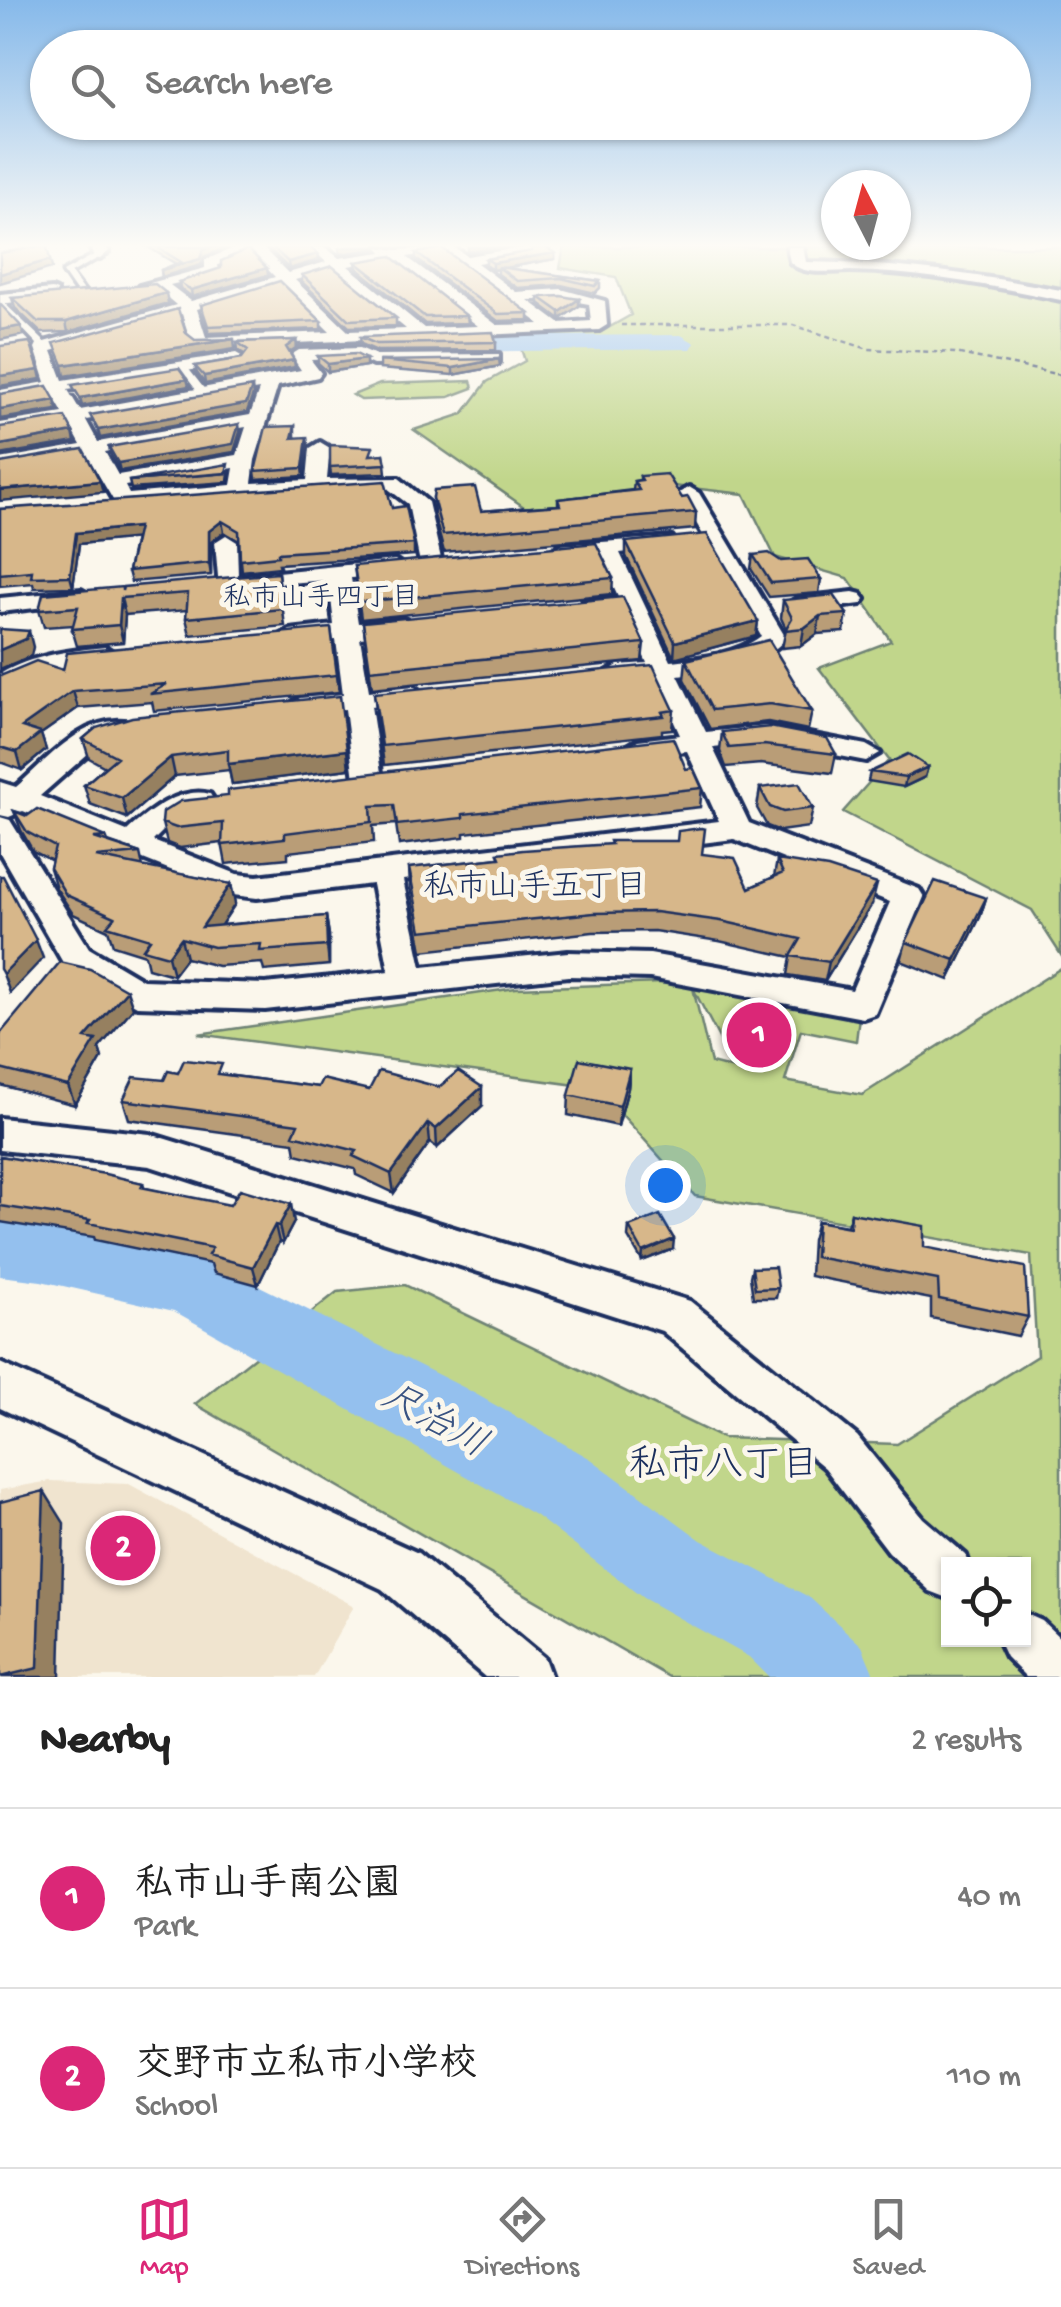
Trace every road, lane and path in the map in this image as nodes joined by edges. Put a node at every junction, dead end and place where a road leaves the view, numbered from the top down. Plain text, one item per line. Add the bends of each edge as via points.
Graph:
1 (24, 325) edge
2 (121, 325) edge
3 (194, 325) edge
4 (332, 325) edge
5 (412, 325) edge
6 (487, 325) edge
7 (553, 325) edge
8 (599, 326) joint
9 (556, 328) junction
10 (494, 331) junction
11 (96, 332) junction
12 (420, 332) junction
13 (342, 335) junction
14 (40, 342) junction
15 (13, 346) edge
16 (299, 354) junction
17 (493, 358) edge
18 (181, 365) junction
19 (124, 373) junction
20 (1061, 375) edge
21 (53, 378) junction
22 (270, 383) junction
23 (203, 393) junction
24 (1, 394) edge
25 (143, 402) junction
26 (74, 414) junction
27 (259, 419) junction
28 (7, 428) edge
29 (163, 433) junction
30 (91, 448) junction
31 (320, 448) dead end
32 (245, 460) junction
33 (0, 465) edge
34 (38, 467) junction
35 (190, 468) junction
36 (317, 484) junction
37 (240, 490) junction
38 (689, 494) edge
39 (114, 495) junction
40 (698, 539) junction
41 (226, 542) dead end
42 (606, 548) junction
43 (528, 554) edge
44 (340, 572) junction
45 (114, 594) edge
46 (853, 599) dead end
47 (632, 603) junction
48 (0, 605) edge
49 (760, 609) junction
50 (556, 611) edge
51 (423, 624) edge
52 (348, 631) junction
53 (272, 639) edge
54 (122, 654) edge
55 (662, 668) junction
56 (586, 676) edge
57 (0, 686) edge
58 (432, 692) edge
59 (356, 700) junction
60 (282, 708) edge
61 (152, 722) edge
62 (696, 741) junction
63 (619, 750) edge
64 (866, 753) dead end
65 (368, 779) edge
66 (234, 796) edge
67 (6, 802) edge
68 (0, 827) edge
69 (737, 829) junction
70 (132, 843) junction
71 (385, 870) junction
72 (408, 980) junction
73 (0, 1134) edge
74 (0, 1385) edge
75 (941, 1566) edge
76 (1031, 1646) edge
77 (1061, 1674) edge
78 (524, 1677) edge

1 - 14 lane
2 - 11 street
3 - 13 street via 199,342 276,332
4 - 13 street
5 - 12 street
6 - 10 street
7 - 9 street
8 - 9 street
8 - 20 path via 793,326 868,350 954,353
9 - 10 street
10 - 12 street
11 - 14 street
11 - 21 street via 42,348
12 - 13 street
14 - 15 street
16 - 17 street via 360,353 375,365
16 - 18 street
16 - 22 street via 312,372
18 - 19 street
18 - 23 lane
19 - 21 street
19 - 25 street
21 - 24 street
21 - 26 street
22 - 23 street
22 - 27 street
23 - 25 street
24 - 28 street
25 - 26 street
25 - 29 street
26 - 28 street
26 - 30 street
27 - 29 street
27 - 32 street
28 - 34 street
29 - 30 street
29 - 35 street
30 - 34 street
30 - 39 street
31 - 36 street
32 - 35 street
32 - 37 street
33 - 34 street
35 - 39 street
36 - 37 street
36 - 44 street via 392,482 418,502 441,563
37 - 39 street
38 - 40 street
40 - 42 street
40 - 49 street
41 - 44 street via 218,584
42 - 43 street
42 - 47 street
44 - 52 street
45 - 48 street
46 - 49 street
47 - 50 street
47 - 55 street
49 - 55 street via 774,638 764,648 694,667
51 - 52 street
52 - 53 street
52 - 59 street
54 - 57 street via 47,661
55 - 56 street
55 - 62 street
58 - 59 street
59 - 60 street
59 - 65 street
61 - 67 street via 89,738
62 - 63 street
62 - 64 street via 767,734
62 - 69 street
66 - 70 street via 196,800 162,815
67 - 70 street
68 - 72 street via 78,957 136,993 264,997
69 - 71 street
69 - 72 street via 908,898 863,1006 650,966 568,964
70 - 71 street via 232,884 257,887
71 - 72 street
73 - 75 street via 150,1150 675,1315 842,1452 906,1535
74 - 78 street via 400,1570
76 - 77 street

